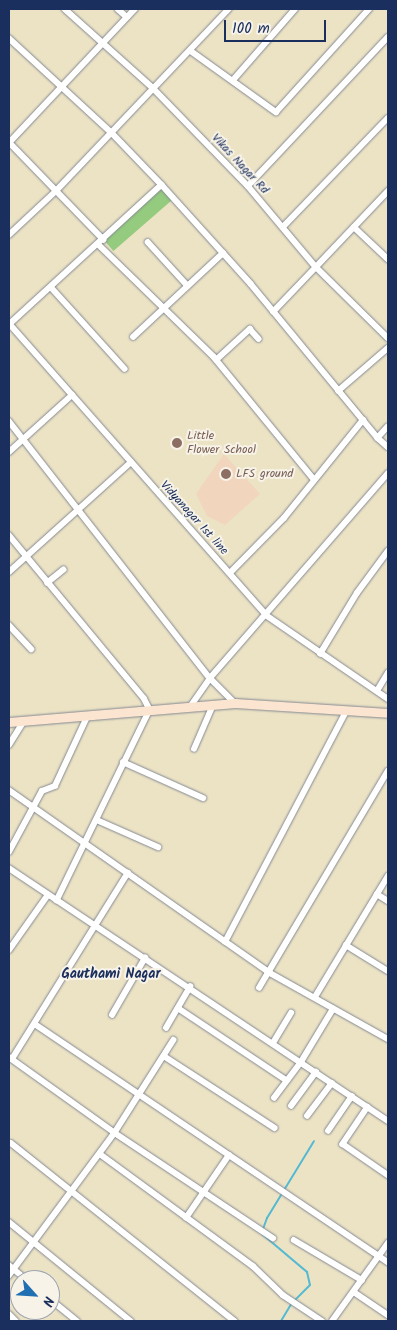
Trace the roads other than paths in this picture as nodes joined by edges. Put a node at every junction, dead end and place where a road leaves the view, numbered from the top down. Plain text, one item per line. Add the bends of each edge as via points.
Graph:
1 (65, 9) edge
2 (118, 9) edge
3 (134, 9) edge
4 (228, 9) edge
5 (295, 9) edge
6 (368, 9) edge
7 (127, 16) junction
8 (388, 37) edge
9 (9, 38) edge
10 (105, 42) junction
11 (191, 51) junction
12 (234, 80) junction
13 (63, 86) junction
14 (153, 88) junction
15 (388, 118) edge
16 (111, 132) junction
17 (9, 143) edge
18 (162, 185) junction
19 (248, 186) junction
20 (56, 191) junction
21 (387, 194) edge
22 (283, 227) junction
23 (354, 227) junction
24 (9, 235) edge
25 (102, 242) junction
26 (148, 242) dead end
27 (223, 253) junction
28 (388, 259) edge
29 (316, 267) junction
30 (51, 286) junction
31 (188, 286) junction
32 (164, 308) junction
33 (273, 312) junction
34 (9, 324) edge
35 (133, 337) dead end
36 (388, 338) edge
37 (258, 339) dead end
38 (388, 348) edge
39 (216, 360) junction
40 (125, 369) dead end
41 (338, 391) junction
42 (72, 394) junction
43 (363, 420) junction
44 (9, 421) edge
45 (388, 427) edge
46 (22, 438) junction
47 (378, 438) junction
48 (388, 447) edge
49 (9, 452) edge
50 (132, 462) junction
51 (388, 473) edge
52 (314, 479) junction
53 (78, 510) junction
54 (9, 535) edge
55 (388, 551) edge
56 (26, 557) junction
57 (63, 570) dead end
58 (9, 572) edge
59 (230, 573) junction
60 (48, 583) junction
61 (266, 615) junction
62 (9, 625) edge
63 (31, 650) dead end
64 (320, 654) junction
65 (388, 672) edge
66 (210, 678) junction
67 (377, 691) junction
68 (388, 699) edge
69 (235, 703) junction
70 (213, 705) junction
71 (190, 707) junction
72 (150, 710) junction
73 (346, 712) junction
74 (388, 714) edge
75 (87, 717) junction
76 (24, 721) junction
77 (9, 722) edge
78 (9, 745) edge
79 (194, 749) dead end
80 (123, 762) junction
81 (388, 772) edge
82 (9, 790) edge
83 (203, 798) dead end
84 (34, 808) junction
85 (97, 820) junction
86 (86, 846) junction
87 (158, 847) dead end
88 (9, 852) edge
89 (9, 868) edge
90 (128, 873) junction
91 (388, 876) edge
92 (377, 894) junction
93 (48, 895) junction
94 (57, 901) junction
95 (388, 902) edge
96 (95, 927) junction
97 (225, 942) junction
98 (346, 945) junction
99 (9, 950) edge
100 (145, 958) junction
101 (388, 971) edge
102 (270, 973) junction
103 (190, 987) junction
104 (259, 988) dead end
105 (315, 997) junction
106 (178, 1008) junction
107 (333, 1009) junction
108 (292, 1013) dead end
109 (112, 1015) dead end
110 (34, 1024) junction
111 (166, 1028) dead end
112 (388, 1039) edge
113 (174, 1040) dead end
114 (273, 1043) junction
115 (164, 1056) junction
116 (10, 1058) edge
117 (301, 1062) junction
118 (316, 1072) junction
119 (286, 1080) junction
120 (332, 1083) junction
121 (139, 1095) junction
122 (352, 1096) junction
123 (274, 1098) dead end
124 (291, 1106) dead end
125 (368, 1107) junction
126 (307, 1116) dead end
127 (388, 1121) edge
128 (276, 1128) dead end
129 (328, 1131) dead end
130 (115, 1133) junction
131 (11, 1143) dead end
132 (100, 1154) junction
133 (230, 1155) junction
134 (388, 1175) edge
135 (73, 1191) junction
136 (204, 1192) junction
137 (186, 1218) junction
138 (9, 1222) edge
139 (273, 1238) dead end
140 (294, 1240) dead end
141 (34, 1243) junction
142 (388, 1243) edge
143 (379, 1255) junction
144 (388, 1262) edge
145 (9, 1265) edge
146 (14, 1269) junction
147 (9, 1276) edge
148 (362, 1280) junction
149 (354, 1292) junction
150 (60, 1307) edge
151 (9, 1314) edge
152 (388, 1315) edge
153 (16, 1321) edge
154 (77, 1321) edge
155 (131, 1321) edge
156 (235, 1321) edge
157 (322, 1321) edge
158 (333, 1321) edge

1 - 10 street, Vikas Nagar Rd
2 - 7 street
3 - 7 street
4 - 11 street
5 - 12 street
6 - 12 street via 276,112
7 - 10 street
8 - 19 street
9 - 13 street
10 - 13 street
10 - 14 street, Vikas Nagar Rd
11 - 12 street
11 - 14 street
13 - 16 street
13 - 17 street
14 - 16 street
14 - 19 street, Vikas Nagar Rd
15 - 22 street
16 - 18 street
16 - 20 street
17 - 20 street
18 - 25 street
18 - 27 street
19 - 22 street, Vikas Nagar Rd
20 - 24 street
20 - 25 street
21 - 23 street
22 - 29 street, Vikas Nagar Rd
23 - 28 street
23 - 29 street
25 - 30 street
25 - 32 street
26 - 31 street
27 - 31 street
27 - 33 street
29 - 33 street
29 - 36 street, Vikas Nagar Rd
30 - 34 street
30 - 40 street
31 - 32 street
32 - 35 street
32 - 39 street
33 - 41 street
34 - 42 street, Vidyanagar 1st line
37 - 39 street via 250,329
38 - 41 street
39 - 52 street
41 - 43 street
42 - 46 street
42 - 50 street, Vidyanagar 1st line
43 - 47 street
43 - 52 street
44 - 46 street
45 - 47 street
46 - 49 street
46 - 53 street
47 - 48 street
50 - 53 street
50 - 59 street, Vidyanagar 1st line
51 - 61 street
52 - 59 street via 284,518
53 - 56 street
53 - 66 street
54 - 56 street
55 - 64 street via 357,593
56 - 58 street
56 - 60 street
57 - 60 street
59 - 61 street, Vidyanagar 1st line
60 - 72 street via 144,698
61 - 64 street, Vidyanagar 1st line
61 - 66 street
62 - 63 street
64 - 67 street, Vidyanagar 1st line
65 - 67 street
66 - 69 street
66 - 71 street
67 - 68 street, Vidyanagar 1st line
69 - 70 street
69 - 73 street
70 - 71 street
70 - 79 street
71 - 72 street
72 - 75 street
72 - 80 street
73 - 74 street
73 - 97 street
75 - 76 street
75 - 84 street via 55,786 42,791
76 - 77 street
76 - 78 street
80 - 83 street
80 - 85 street
81 - 102 street
82 - 84 street
84 - 86 street
84 - 88 street
85 - 86 street
85 - 87 street
86 - 90 street
86 - 94 street
89 - 93 street
90 - 96 street
90 - 97 street
91 - 92 street
92 - 95 street
92 - 98 street
93 - 94 street
93 - 99 street
94 - 96 street
96 - 100 street
96 - 110 street
97 - 102 street
98 - 101 street
98 - 105 street
100 - 103 street
100 - 109 street
102 - 104 street
102 - 105 street
103 - 106 street
103 - 114 street
105 - 107 street
106 - 111 street
106 - 119 street
107 - 112 street
107 - 117 street
108 - 114 street
110 - 116 street
110 - 121 street
113 - 115 street
114 - 117 street
115 - 121 street
115 - 128 street
116 - 130 street
117 - 118 street
117 - 119 street
118 - 120 street
118 - 124 street
119 - 123 street
120 - 122 street
120 - 126 street
121 - 130 street
121 - 133 street
122 - 125 street
122 - 129 street
125 - 127 street
125 - 134 street via 343,1144
130 - 132 street
130 - 136 street
131 - 135 street
132 - 135 street
132 - 137 street
133 - 136 street
133 - 143 street
135 - 141 street
135 - 156 street
136 - 137 street
136 - 139 street
137 - 157 street
138 - 141 street
140 - 148 street
141 - 146 street
141 - 155 street
142 - 143 street
143 - 144 street
143 - 148 street
145 - 146 street
146 - 147 street
148 - 149 street
149 - 152 street
149 - 158 street
150 - 154 street
151 - 153 street

